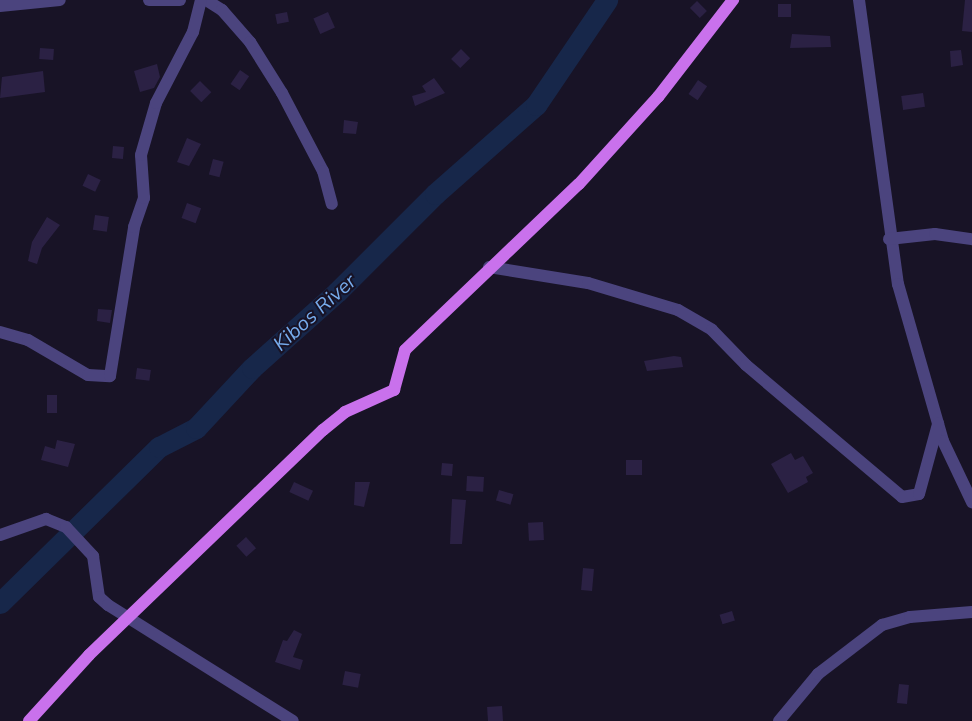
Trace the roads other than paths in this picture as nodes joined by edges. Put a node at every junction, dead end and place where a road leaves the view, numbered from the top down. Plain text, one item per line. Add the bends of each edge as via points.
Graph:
1 (60, 0) edge
2 (149, 0) edge
3 (180, 0) edge
4 (201, 0) edge
5 (206, 0) edge
6 (733, 0) edge
7 (859, 0) edge
8 (0, 6) edge
9 (332, 204) dead end
10 (889, 238) junction
11 (972, 238) edge
12 (489, 267) junction
13 (0, 332) edge
14 (938, 424) junction
15 (972, 502) edge
16 (0, 535) edge
17 (972, 612) edge
18 (130, 617) junction
19 (780, 720) edge
20 (29, 721) edge
21 (293, 721) edge

1 - 8 street
2 - 3 street
4 - 13 street via 193,32 156,103 141,155 144,198 132,236 110,376 88,375 28,340
5 - 9 street via 222,10 250,42 282,93 323,171
6 - 12 main road via 658,97 579,184
7 - 10 street
10 - 11 street via 935,234
10 - 14 street via 911,340
12 - 14 street via 588,283 678,310 712,330 746,365 902,497 919,494
12 - 18 main road via 405,350 394,390 345,412 323,430
14 - 15 street
16 - 18 street via 46,519 66,527 93,556 99,597
17 - 19 street via 910,616 882,624 818,674
18 - 20 main road
18 - 21 street

